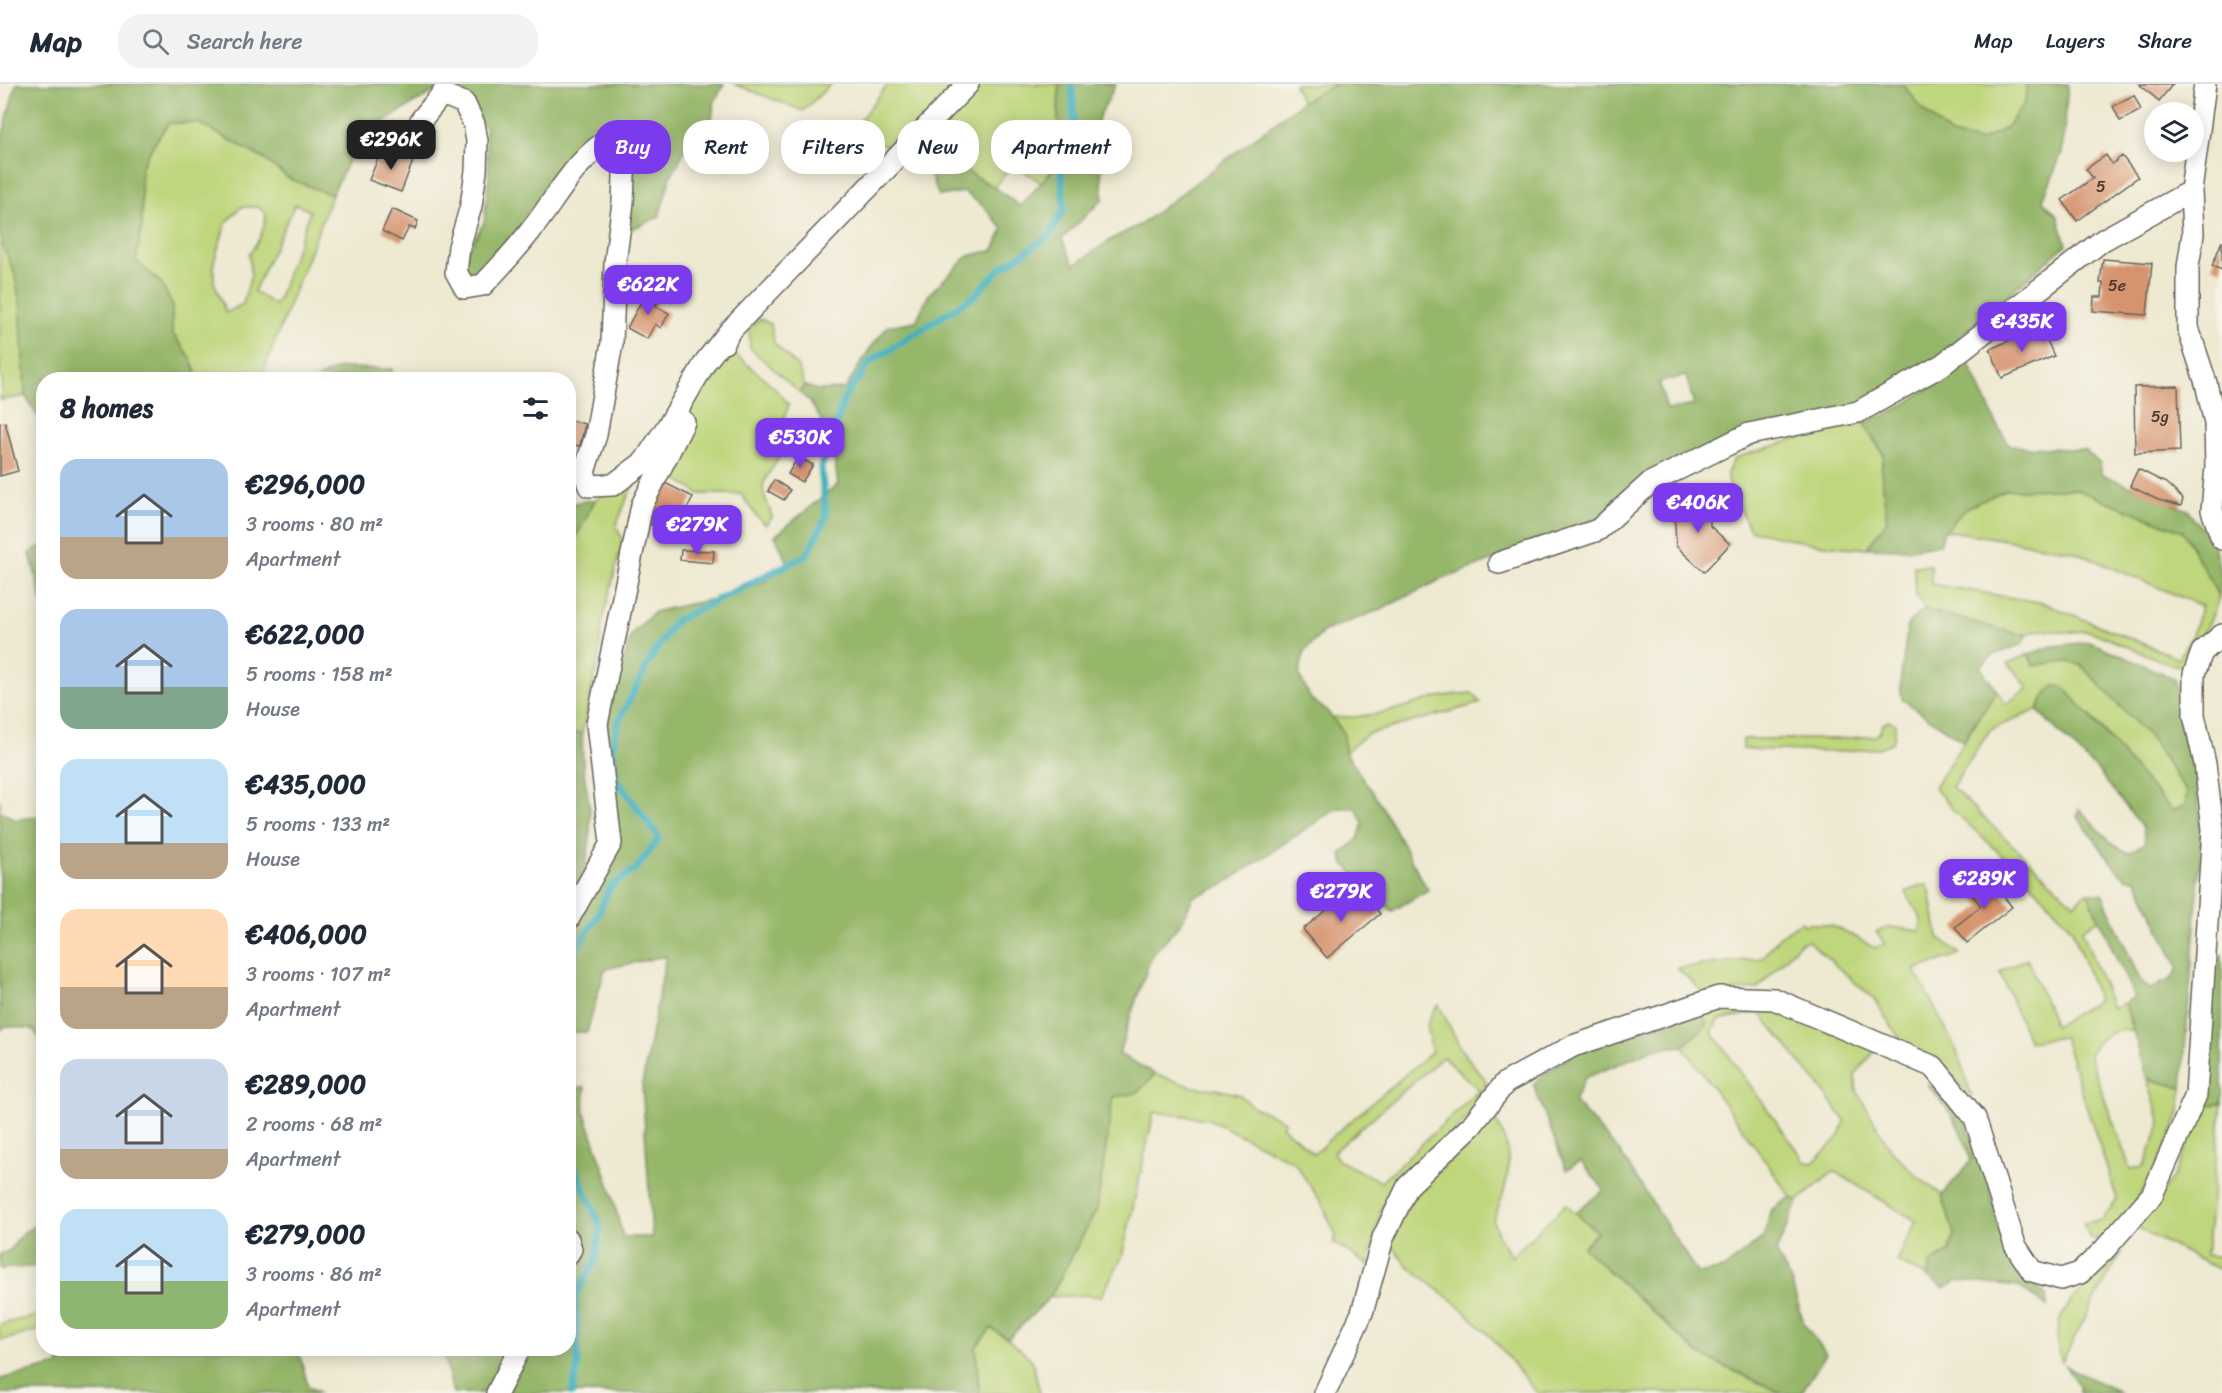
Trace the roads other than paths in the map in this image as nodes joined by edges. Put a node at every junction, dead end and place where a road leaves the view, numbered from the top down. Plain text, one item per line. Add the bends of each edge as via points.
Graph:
1 (968, 84) edge
2 (2205, 84) edge
3 (421, 120) dead end
4 (2191, 190) junction
5 (729, 332) junction
6 (2222, 539) edge
7 (1499, 563) dead end
8 (2222, 635) edge
9 (576, 906) edge
10 (516, 1356) edge
11 (497, 1393) edge
12 (1325, 1393) edge

1 - 5 street
2 - 4 street
3 - 5 street via 441,94 464,103 474,124 476,171 456,272 465,288 483,285 598,144 614,137 626,151 612,343 596,435 584,472 589,486 613,485 644,462 706,361
4 - 6 street via 2188,328 2215,423 2212,510
4 - 7 street via 2103,240 1942,364 1858,412 1749,434 1650,483 1598,530
5 - 9 street via 642,505 597,724 611,843
8 - 12 street via 2202,652 2193,675 2193,715 2205,764 2213,829 2196,1095 2152,1196 2080,1273 2061,1278 2032,1271 2015,1245 1975,1118 1934,1067 1774,999 1719,996 1573,1046 1505,1083 1471,1126 1408,1186 1383,1238 1362,1313
10 - 11 street

